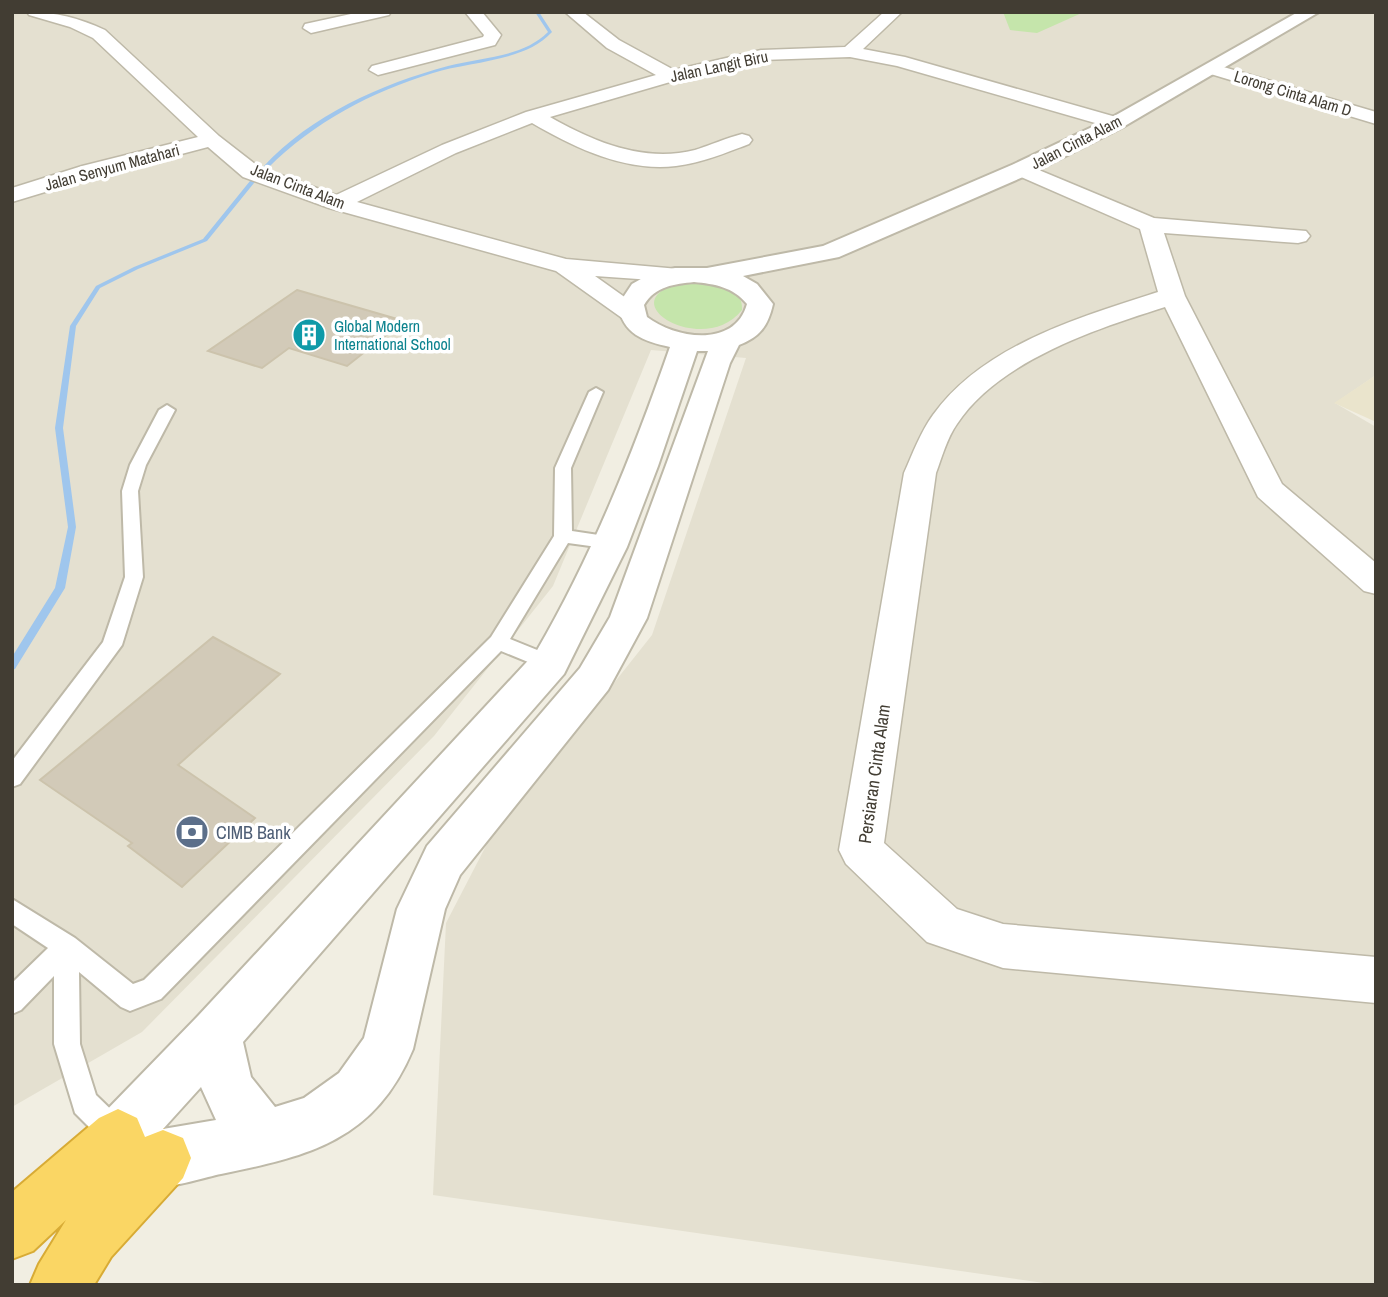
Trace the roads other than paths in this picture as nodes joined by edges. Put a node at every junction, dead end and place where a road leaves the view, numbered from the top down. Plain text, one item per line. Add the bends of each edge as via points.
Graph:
1 (383, 12) edge
2 (473, 12) edge
3 (573, 12) edge
4 (894, 12) edge
5 (1311, 12) edge
6 (29, 19) edge
7 (311, 28) dead end
8 (850, 52) junction
9 (1210, 68) junction
10 (378, 70) dead end
11 (672, 76) junction
12 (533, 116) junction
13 (1376, 118) edge
14 (1116, 123) junction
15 (742, 140) dead end
16 (212, 141) junction
17 (1022, 169) junction
18 (12, 195) edge
19 (337, 203) junction
20 (1150, 225) junction
21 (1298, 236) dead end
22 (830, 251) junction
23 (565, 266) junction
24 (681, 275) junction
25 (708, 275) junction
26 (1172, 296) junction
27 (631, 313) junction
28 (760, 313) junction
29 (728, 339) junction
30 (685, 343) junction
31 (596, 392) dead end
32 (167, 410) dead end
33 (563, 536) junction
34 (612, 543) junction
35 (1376, 582) edge
36 (498, 642) junction
37 (550, 663) junction
38 (12, 778) edge
39 (12, 910) edge
40 (66, 946) junction
41 (1376, 980) edge
42 (12, 1001) edge
43 (216, 1034) junction
44 (269, 1137) junction
45 (141, 1147) junction
46 (12, 1230) edge
47 (60, 1285) edge

1 - 7 street
2 - 10 street via 493,36 489,41
3 - 11 street via 613,44
4 - 8 street
5 - 9 street, Jalan Cinta Alam
6 - 16 street, Jalan Cinta Alam via 57,17 99,34
8 - 11 street, Jalan Langit Biru via 761,55
8 - 14 street, Jalan Langit Biru via 924,68
9 - 13 street, Lorong Cinta Alam D
9 - 14 street, Jalan Cinta Alam
11 - 12 street, Jalan Langit Biru
12 - 15 street via 592,148 642,159 693,156
12 - 19 street, Jalan Langit Biru via 449,149
14 - 17 street, Jalan Cinta Alam
16 - 18 street, Jalan Senyum Matahari
16 - 19 street, Jalan Cinta Alam via 251,172
17 - 20 street
17 - 22 street, Jalan Cinta Alam
19 - 23 street, Jalan Cinta Alam
20 - 21 street
20 - 26 street
22 - 25 street, Jalan Cinta Alam
22 - 28 street, Jalan Cinta Alam
23 - 24 street, Jalan Cinta Alam
23 - 27 street, Jalan Cinta Alam
24 - 25 street
24 - 27 street via 639,292
25 - 28 street via 747,288 760,304
26 - 35 street via 1269,490
26 - 41 street, Persiaran Cinta Alam via 1042,346 993,372 947,416 920,473 861,850 943,927 1003,946
27 - 30 street via 648,333
28 - 29 street, Jalan Cinta Alam via 750,328
29 - 30 street
29 - 44 street via 628,618 594,679 443,861 421,909 387,1049 359,1092 319,1120
30 - 34 street
31 - 33 lane via 563,468
32 - 38 lane via 138,465 130,491 134,577 112,645
33 - 34 lane
33 - 36 lane
34 - 37 street
36 - 37 lane
36 - 40 lane via 152,990 130,998
37 - 43 street
39 - 40 lane
40 - 42 lane
40 - 45 lane via 67,1044 85,1103
43 - 44 street via 221,1069 232,1097 247,1121
43 - 45 street
44 - 45 street
45 - 46 highway via 62,1189
45 - 47 highway

